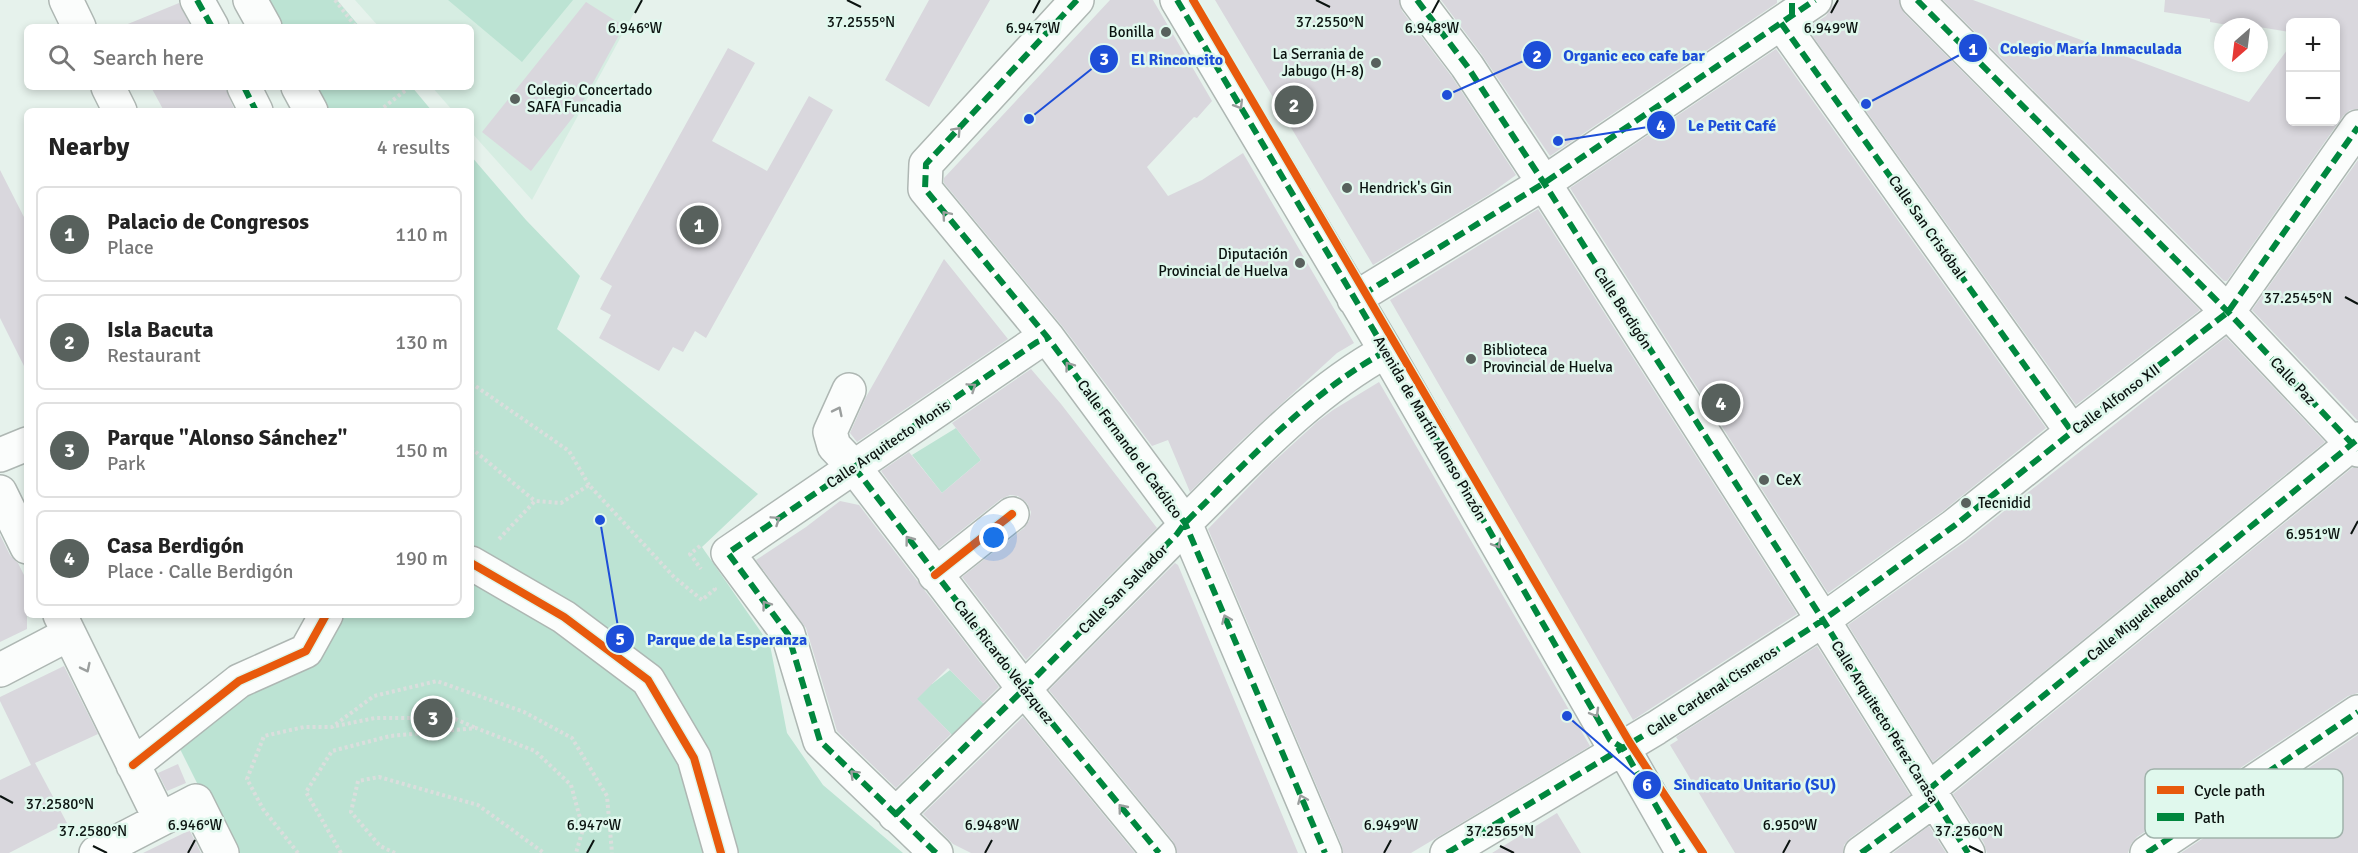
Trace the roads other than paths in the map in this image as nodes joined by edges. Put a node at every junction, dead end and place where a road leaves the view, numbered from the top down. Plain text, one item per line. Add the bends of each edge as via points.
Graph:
1 (66, 0) edge
2 (197, 0) edge
3 (250, 0) edge
4 (1077, 0) edge
5 (1178, 0) edge
6 (1417, 0) edge
7 (1917, 0) edge
8 (1795, 10) edge
9 (78, 24) edge
10 (210, 24) edge
11 (263, 24) edge
12 (110, 90) edge
13 (246, 90) edge
14 (300, 90) edge
15 (118, 108) edge
16 (254, 108) edge
17 (309, 108) edge
18 (2358, 127) edge
19 (1544, 183) junction
20 (1354, 299) junction
21 (2228, 312) junction
22 (1048, 338) junction
23 (1386, 351) junction
24 (849, 390) dead end
25 (2072, 432) junction
26 (2356, 444) edge
27 (24, 445) edge
28 (0, 455) edge
29 (854, 467) junction
30 (0, 492) edge
31 (1012, 514) dead end
32 (1185, 523) junction
33 (24, 541) edge
34 (474, 565) edge
35 (935, 575) junction
36 (324, 618) edge
37 (1823, 620) junction
38 (65, 625) edge
39 (0, 670) edge
40 (1024, 688) junction
41 (2358, 712) edge
42 (1623, 748) junction
43 (133, 765) junction
44 (2273, 769) edge
45 (1931, 795) junction
46 (895, 815) junction
47 (160, 819) junction
48 (2169, 838) edge
49 (96, 853) edge
50 (222, 853) edge
51 (721, 853) edge
52 (936, 853) edge
53 (1158, 853) edge
54 (1325, 853) edge
55 (1447, 853) edge
56 (1683, 853) edge
57 (1861, 853) edge
58 (1968, 853) edge
59 (2147, 853) edge

1 - 9 street
2 - 10 street
3 - 11 street
22 -> 4 street, Calle Fernando el Católico via 925,189 926,164
5 -> 20 street, Avenida de Martín Alonso Pinzón
6 - 19 street, Calle Berdigón via 1467,66
7 - 21 street, Calle Paz
8 - 19 street
8 - 25 street, Calle San Cristóbal
12 - 15 street
13 - 16 street
14 - 17 street
18 - 21 street, Calle Alfonso XII
19 - 20 street
19 - 37 street, Calle Berdigón
20 - 23 street, Avenida de Martín Alonso Pinzón
21 - 25 street, Calle Alfonso XII
21 - 26 street, Calle Paz
29 -> 22 street, Calle Arquitecto Monis
32 -> 22 street, Calle Fernando el Católico
23 - 32 street, Calle San Salvador via 1306,405
23 -> 42 street, Avenida de Martín Alonso Pinzón via 1610,740
29 -> 24 street, Calle Ricardo Velázquez via 834,446 830,432
25 - 37 street, Calle Alfonso XII via 1954,526
26 - 45 street, Calle Miguel Redondo
27 - 28 street
35 -> 29 street, Calle Ricardo Velázquez
46 -> 29 street, Calle Arquitecto Monis via 820,741 788,634 728,553
30 - 33 street
31 - 35 street
32 - 40 street, Calle San Salvador
54 -> 32 street, Calle Fernando el Católico
34 - 51 street via 564,617 648,680 694,758
35 - 40 street, Calle Ricardo Velázquez
36 - 43 street via 306,651 239,681
37 - 42 street, Calle Cardenal Cisneros
37 - 45 street, Calle Arquitecto Pérez Carasa
38 - 39 street
38 -> 43 street
40 - 46 street, Calle San Salvador
53 -> 40 street, Calle Ricardo Velázquez
41 - 44 street
42 - 55 street, Calle Cardenal Cisneros
42 - 56 street, Avenida de Martín Alonso Pinzón
43 - 47 street
45 - 57 street, Calle Miguel Redondo
45 - 58 street, Calle Arquitecto Pérez Carasa
46 - 52 street
47 - 49 street
47 - 50 street via 196,801
48 - 59 street

